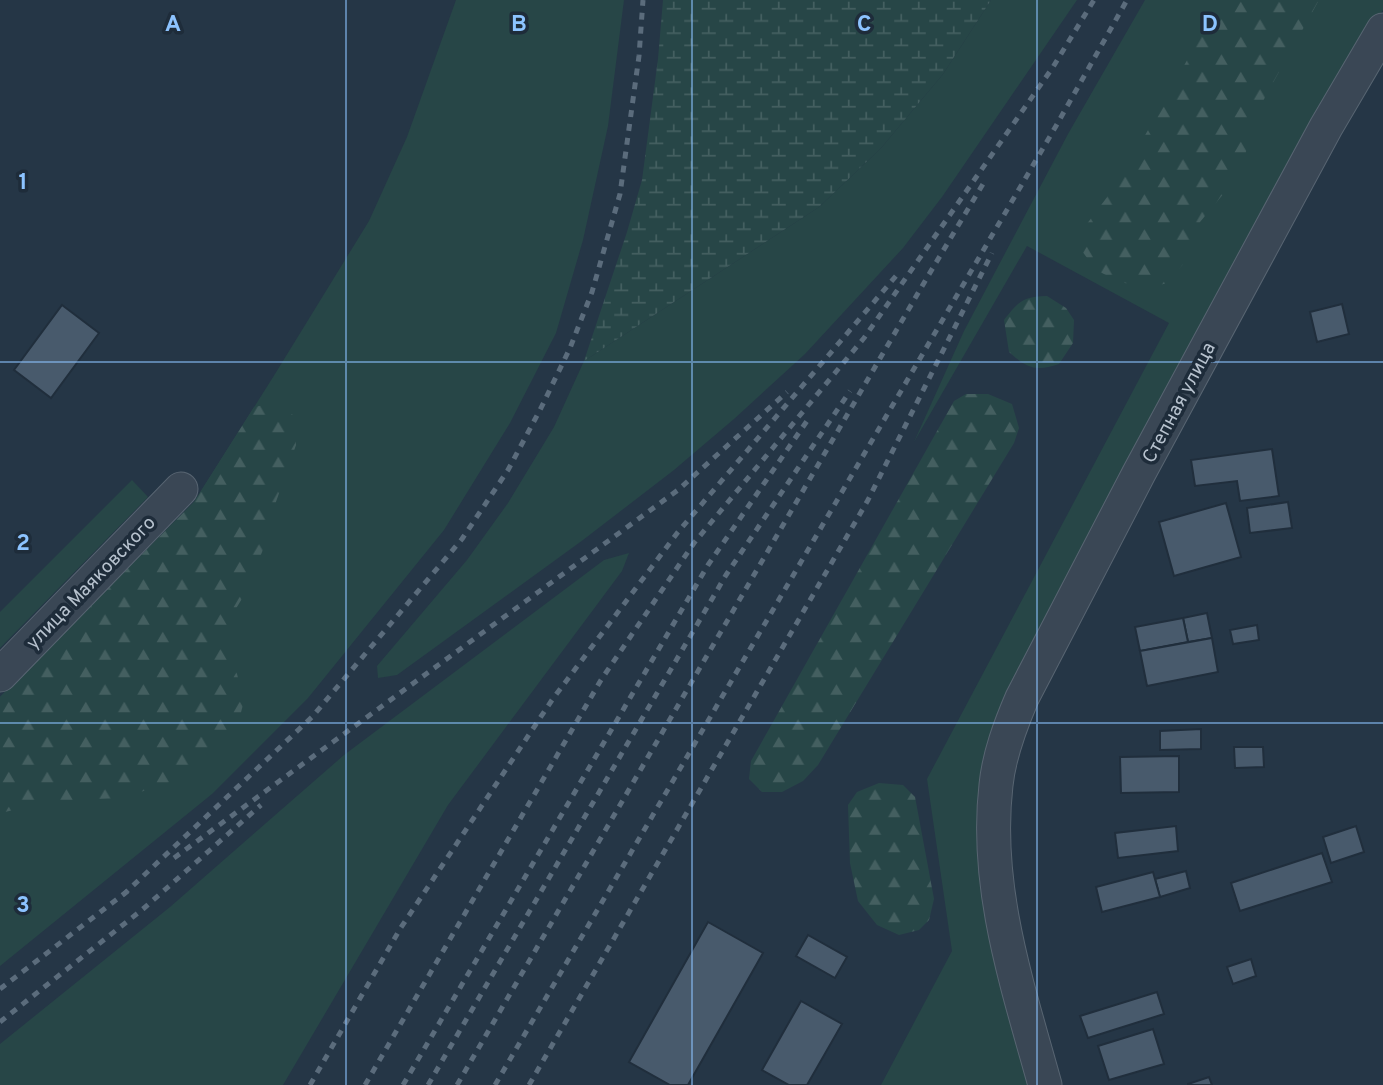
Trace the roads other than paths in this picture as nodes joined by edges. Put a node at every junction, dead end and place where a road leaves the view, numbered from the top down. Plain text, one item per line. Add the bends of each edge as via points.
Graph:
1 (1383, 30) edge
2 (181, 489) dead end
3 (0, 675) edge
4 (1045, 1085) edge

1 - 4 street, Степная улица via 1133,485 1007,733 996,784 994,824 999,905
2 - 3 street, улица Маяковского

